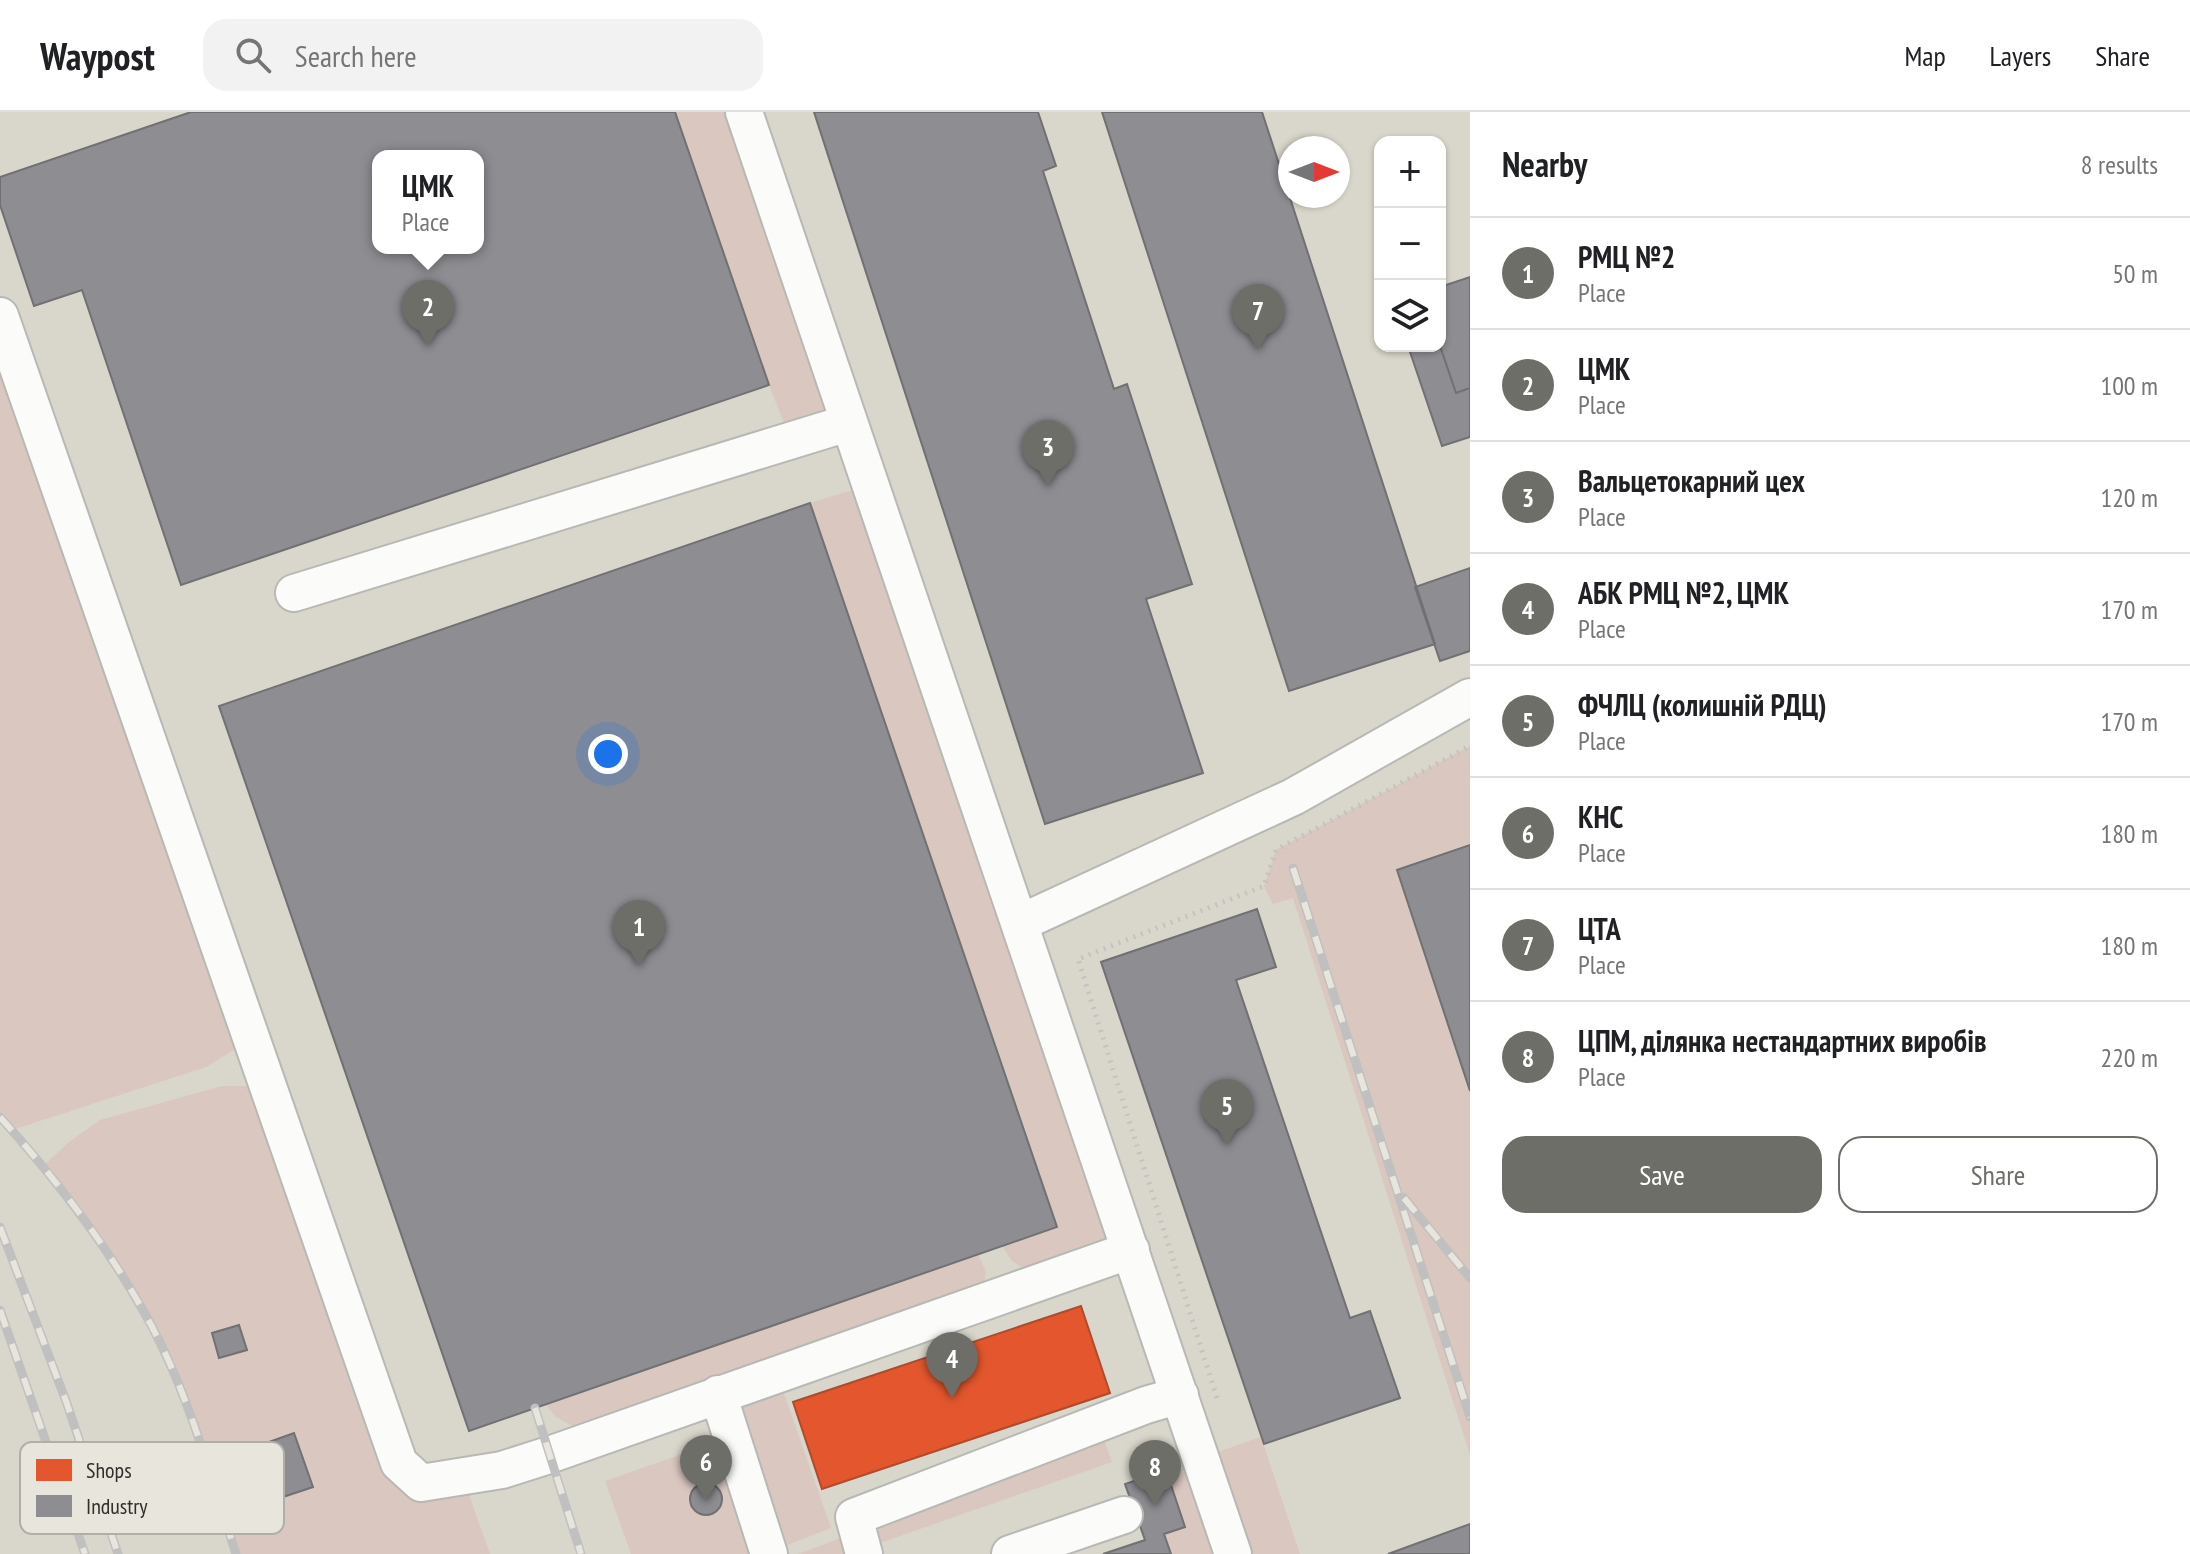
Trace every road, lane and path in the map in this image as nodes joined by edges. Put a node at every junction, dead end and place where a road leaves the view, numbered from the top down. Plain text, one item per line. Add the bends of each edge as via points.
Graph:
1 (744, 112) edge
2 (0, 316) edge
3 (848, 423) junction
4 (294, 593) dead end
5 (1470, 697) edge
6 (1470, 746) edge
7 (1020, 923) junction
8 (1131, 1250) junction
9 (718, 1394) junction
10 (1180, 1395) junction
11 (1219, 1405) dead end
12 (1115, 1529) dead end
13 (769, 1554) edge
14 (864, 1554) edge
15 (1010, 1554) edge
16 (1233, 1554) edge

1 - 3 lane
2 - 9 lane via 399,1463 421,1483 502,1470
3 - 4 lane
3 - 7 lane
5 - 7 lane via 1293,797
6 - 11 path via 1276,850 1264,886 1078,959
7 - 8 lane
8 - 9 lane
8 - 10 lane
9 - 13 lane
10 - 14 lane via 854,1517
10 - 16 lane
12 - 15 lane

